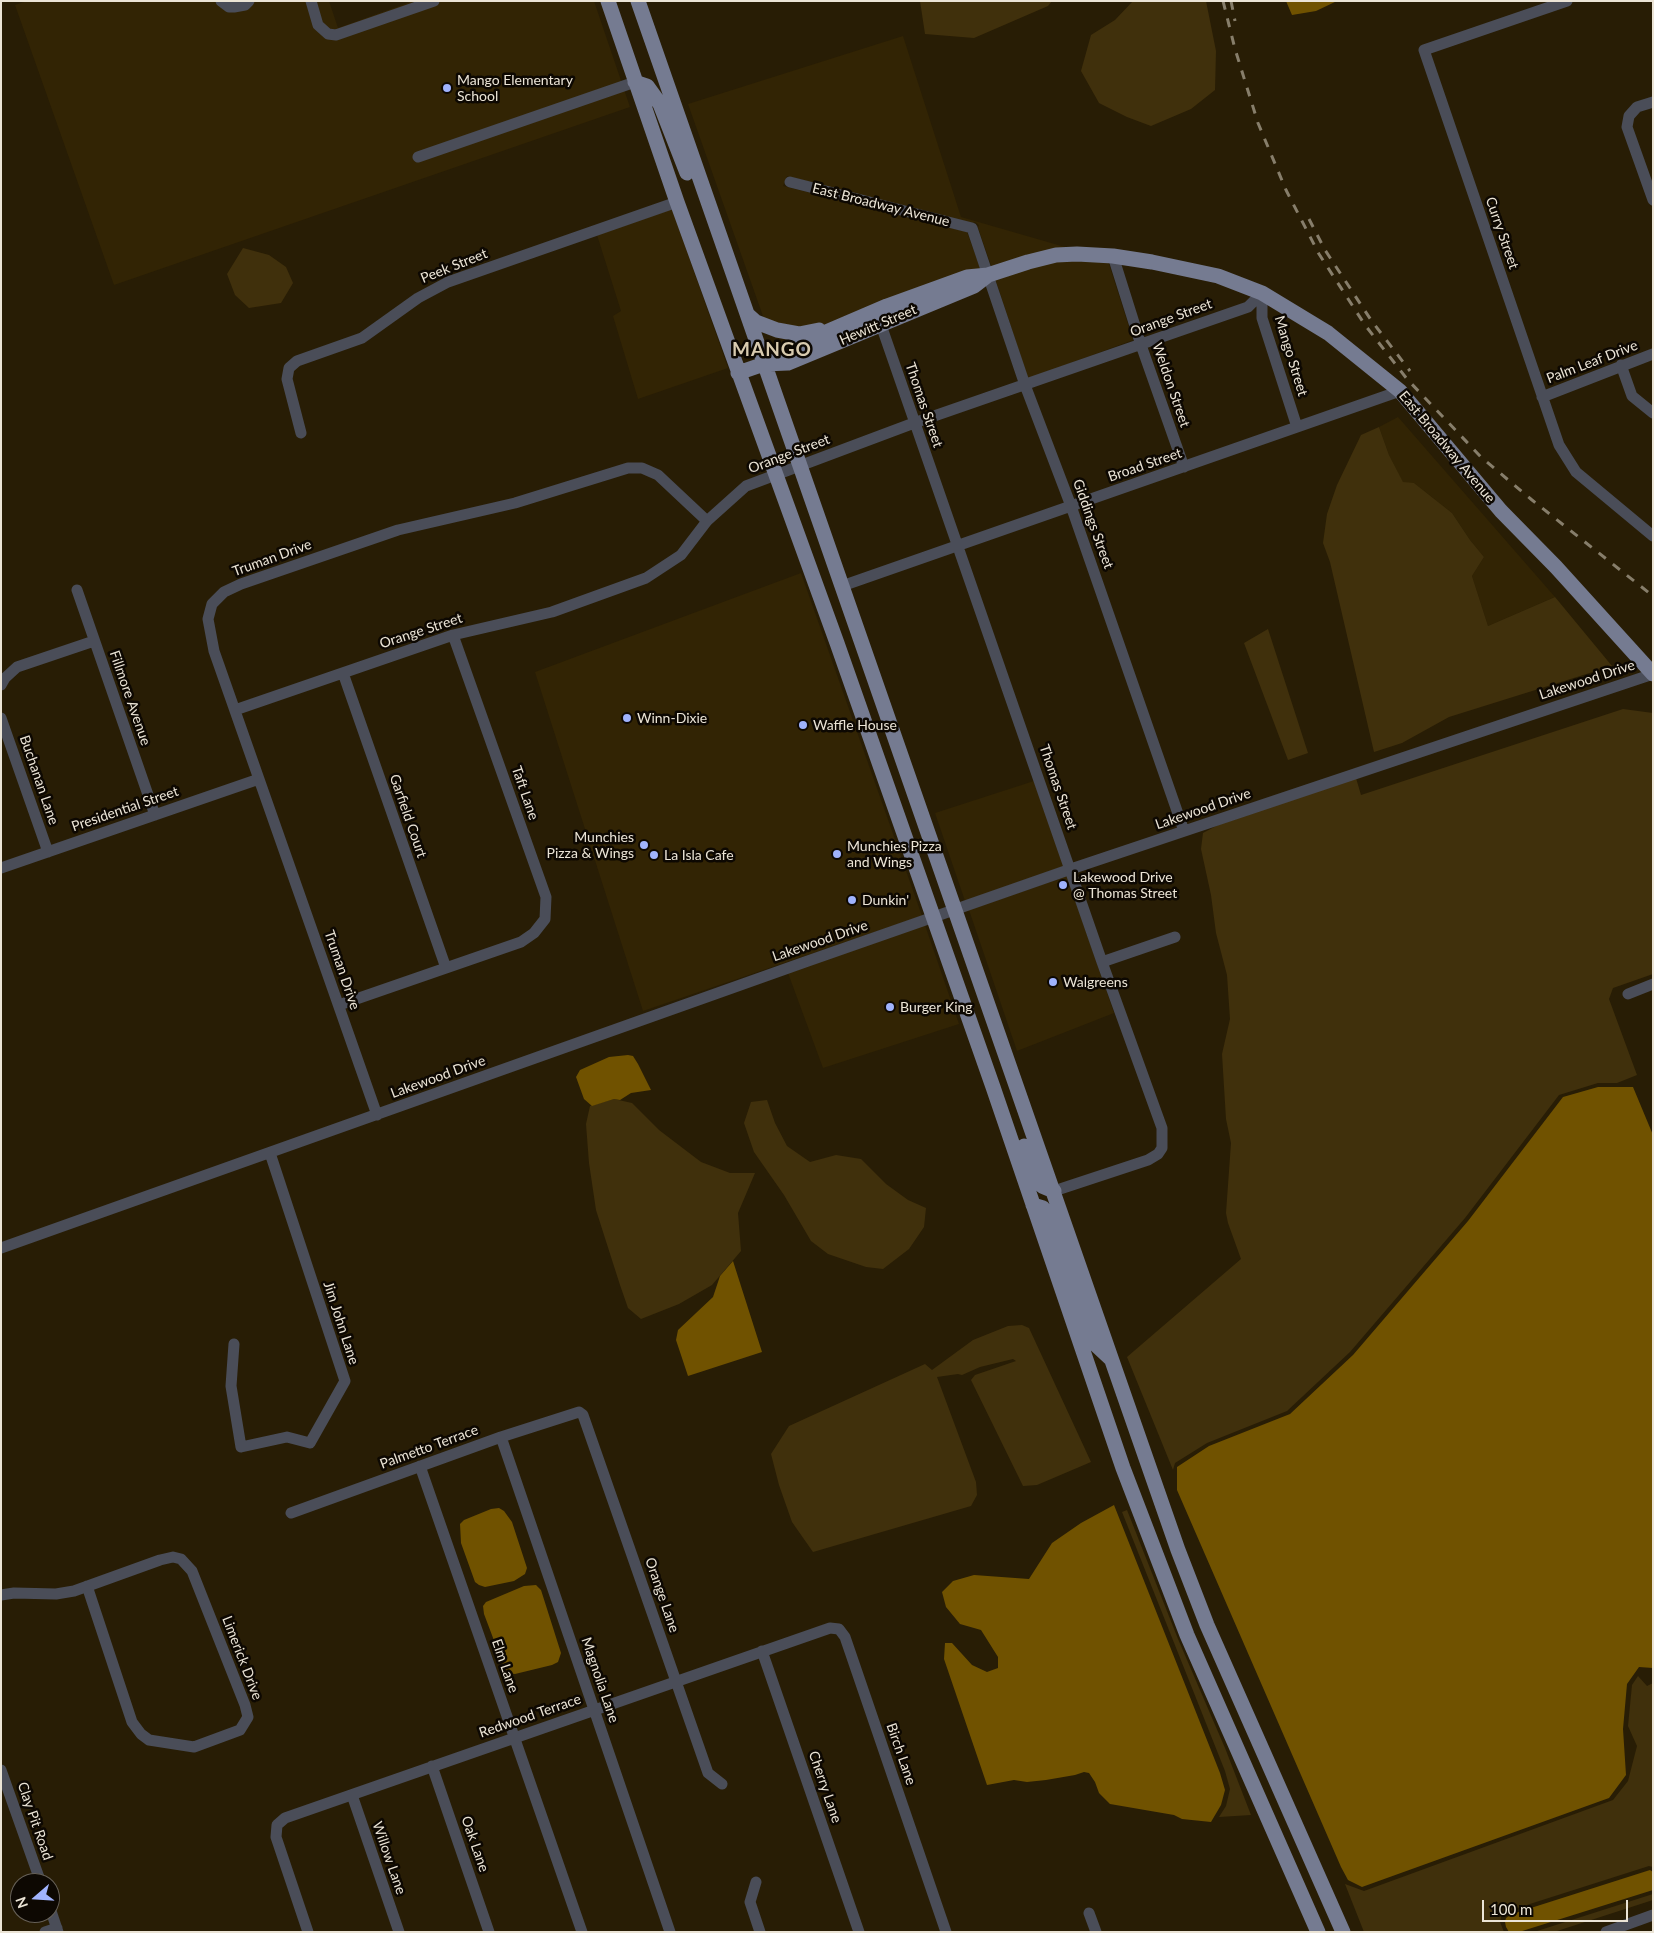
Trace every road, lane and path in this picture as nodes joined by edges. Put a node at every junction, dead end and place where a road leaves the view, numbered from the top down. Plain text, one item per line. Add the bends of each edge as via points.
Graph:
1 (221, 1) edge
2 (249, 1) edge
3 (311, 1) edge
4 (434, 1) edge
5 (608, 1) edge
6 (638, 1) edge
7 (1567, 1) edge
8 (636, 82) junction
9 (1653, 102) edge
10 (418, 157) dead end
11 (790, 182) dead end
12 (702, 188) junction
13 (1653, 200) edge
14 (677, 202) junction
15 (972, 228) joint
16 (1113, 256) junction
17 (988, 275) junction
18 (1262, 293) junction
19 (747, 314) junction
20 (881, 325) junction
21 (838, 327) junction
22 (1141, 345) junction
23 (1653, 354) edge
24 (764, 364) junction
25 (1621, 365) junction
26 (738, 373) junction
27 (1025, 385) junction
28 (1400, 391) junction
29 (1542, 397) junction
30 (1653, 413) edge
31 (914, 423) junction
32 (1297, 427) junction
33 (301, 433) dead end
34 (800, 465) junction
35 (1184, 467) junction
36 (775, 475) junction
37 (1071, 506) junction
38 (706, 521) junction
39 (1653, 536) edge
40 (958, 546) junction
41 (842, 586) junction
42 (77, 590) dead end
43 (453, 635) junction
44 (94, 641) junction
45 (343, 673) junction
46 (1653, 674) edge
47 (1, 685) edge
48 (235, 710) junction
49 (1, 718) edge
50 (259, 778) junction
51 (155, 815) junction
52 (1184, 831) junction
53 (48, 852) junction
54 (1, 868) edge
55 (1071, 869) junction
56 (956, 910) junction
57 (932, 918) junction
58 (1175, 937) dead end
59 (1102, 962) junction
60 (446, 968) junction
61 (1653, 984) edge
62 (1628, 994) dead end
63 (339, 1005) junction
64 (993, 1087) junction
65 (377, 1115) junction
66 (270, 1153) junction
67 (1054, 1191) junction
68 (1033, 1206) junction
69 (1, 1248) edge
70 (234, 1344) dead end
71 (1112, 1360) junction
72 (579, 1412) joint
73 (501, 1437) junction
74 (420, 1466) junction
75 (290, 1512) dead end
76 (87, 1586) junction
77 (1, 1595) edge
78 (796, 1639) joint
79 (762, 1651) junction
80 (676, 1681) junction
81 (594, 1709) junction
82 (514, 1737) junction
83 (432, 1766) junction
84 (1, 1770) edge
85 (722, 1784) dead end
86 (352, 1795) junction
87 (37, 1873) edge
88 (756, 1882) dead end
89 (1089, 1913) dead end
90 (1653, 1915) edge
91 (58, 1930) edge
92 (44, 1932) edge
93 (308, 1932) edge
94 (399, 1932) edge
95 (489, 1932) edge
96 (582, 1932) edge
97 (670, 1932) edge
98 (760, 1932) edge
99 (859, 1932) edge
100 (946, 1932) edge
101 (1096, 1932) edge
102 (1318, 1932) edge
103 (1343, 1932) edge
104 (1606, 1932) edge

1 - 2 street via 229,7 245,5
3 - 4 street via 318,24 328,34 336,35
5 - 8 main road
6 - 12 main road
7 - 29 street, Curry Street via 1424,50
8 - 10 street
8 - 12 main road via 647,86 660,104 687,172
8 - 14 main road
9 - 13 street via 1637,107 1629,116 1627,127
11 - 15 street, East Broadway Avenue
12 - 19 main road
14 - 26 main road
14 - 33 street, Peek Street via 448,282 418,298 362,338 297,361 289,368 287,379
15 - 17 street, Giddings Street
16 - 17 main road, Hewitt Street via 1056,255
16 - 18 main road, East Broadway Avenue via 1218,276
16 - 22 street, Weldon Street
17 - 20 main road, Hewitt Street via 974,286
17 - 21 main road, Hewitt Street via 967,277
17 - 27 street, Giddings Street
18 - 22 street, Orange Street via 1248,307
18 - 28 main road, East Broadway Avenue via 1328,333
18 - 32 street, Mango Street via 1262,318
19 - 21 main road via 756,322 799,334
19 - 24 main road
20 - 24 main road, Hewitt Street via 788,362
20 - 31 street, Thomas Street
21 - 24 main road, Hewitt Street via 782,351
22 - 27 street, Orange Street
22 - 35 street, Weldon Street
23 - 25 street, Palm Leaf Drive
24 - 26 main road, Hewitt Street
24 - 34 main road
25 - 29 street, Palm Leaf Drive
25 - 30 street via 1632,396
26 - 36 main road
27 - 31 street, Orange Street
27 - 37 street, Giddings Street
28 - 32 street, Broad Street
28 - 46 main road, East Broadway Avenue via 1501,510
29 - 39 street, Curry Street via 1559,445 1576,472
31 - 34 street, Orange Street
31 - 40 street, Thomas Street
32 - 35 street, Broad Street
34 - 36 street, Orange Street
34 - 41 main road
35 - 37 street, Broad Street
36 - 38 street, Orange Street via 746,486
36 - 57 main road
37 - 40 street, Broad Street
37 - 52 street, Giddings Street
38 - 43 street, Orange Street via 681,555 646,578 552,612
38 - 48 street, Truman Drive via 658,475 642,468 628,468 515,503 398,530 241,584 224,592 212,604 208,619 214,651
40 - 41 street, Broad Street
40 - 55 street, Thomas Street
41 - 56 main road
42 - 44 street, Fillmore Avenue
43 - 45 street, Orange Street
43 - 60 street, Taft Lane via 546,897 545,918 521,942
44 - 47 street via 17,667
44 - 51 street, Fillmore Avenue
45 - 48 street, Orange Street
45 - 60 street, Garfield Court
46 - 52 street, Lakewood Drive
48 - 50 street, Truman Drive
49 - 53 street, Buchanan Lane
50 - 51 street, Presidential Street
50 - 63 street, Truman Drive
51 - 53 street, Presidential Street
52 - 55 street, Lakewood Drive
53 - 54 street, Presidential Street
55 - 56 street, Lakewood Drive
55 - 59 street, Thomas Street
56 - 57 street, Lakewood Drive
56 - 67 main road
57 - 64 main road
57 - 65 street, Lakewood Drive
58 - 59 street
59 - 67 street, Thomas Street via 1162,1128 1162,1148 1148,1160
60 - 63 street, Taft Lane
61 - 62 street
63 - 65 street, Truman Drive
64 - 67 main road via 1014,1118 1035,1177 1042,1186
64 - 68 main road
65 - 66 street, Lakewood Drive
66 - 69 street, Lakewood Drive
66 - 70 street, Jim John Lane via 345,1381 310,1444 287,1436 241,1447 231,1386
67 - 71 main road
68 - 71 main road via 1043,1208 1048,1216 1096,1345
68 - 102 main road via 1123,1468 1183,1626
71 - 103 main road via 1208,1625
72 - 73 street, Palmetto Terrace
72 - 80 street, Orange Lane via 583,1415
73 - 74 street, Palmetto Terrace
73 - 81 street, Magnolia Lane
74 - 75 street, Palmetto Terrace
74 - 82 street, Elm Lane
76 - 76 street, Limerick Drive via 132,1722 141,1734 149,1740 194,1747 240,1730 248,1717 245,1705 192,1571 181,1558 160,1560
76 - 77 street, Limerick Drive via 56,1594
78 - 79 street, Redwood Terrace
78 - 100 street, Birch Lane via 830,1628 839,1629 845,1637
79 - 80 street, Redwood Terrace
79 - 99 street, Cherry Lane
80 - 81 street, Redwood Terrace
80 - 85 street, Orange Lane via 708,1773
81 - 82 street, Redwood Terrace
81 - 97 street, Magnolia Lane
82 - 83 street, Redwood Terrace
82 - 96 street, Elm Lane
83 - 86 street, Redwood Terrace
83 - 95 street, Oak Lane
84 - 87 street, Clay Pit Road
86 - 93 street, Redwood Terrace via 285,1818 277,1825 276,1837
86 - 94 street, Willow Lane
88 - 98 street via 750,1902
89 - 101 street
90 - 104 street
91 - 92 street

